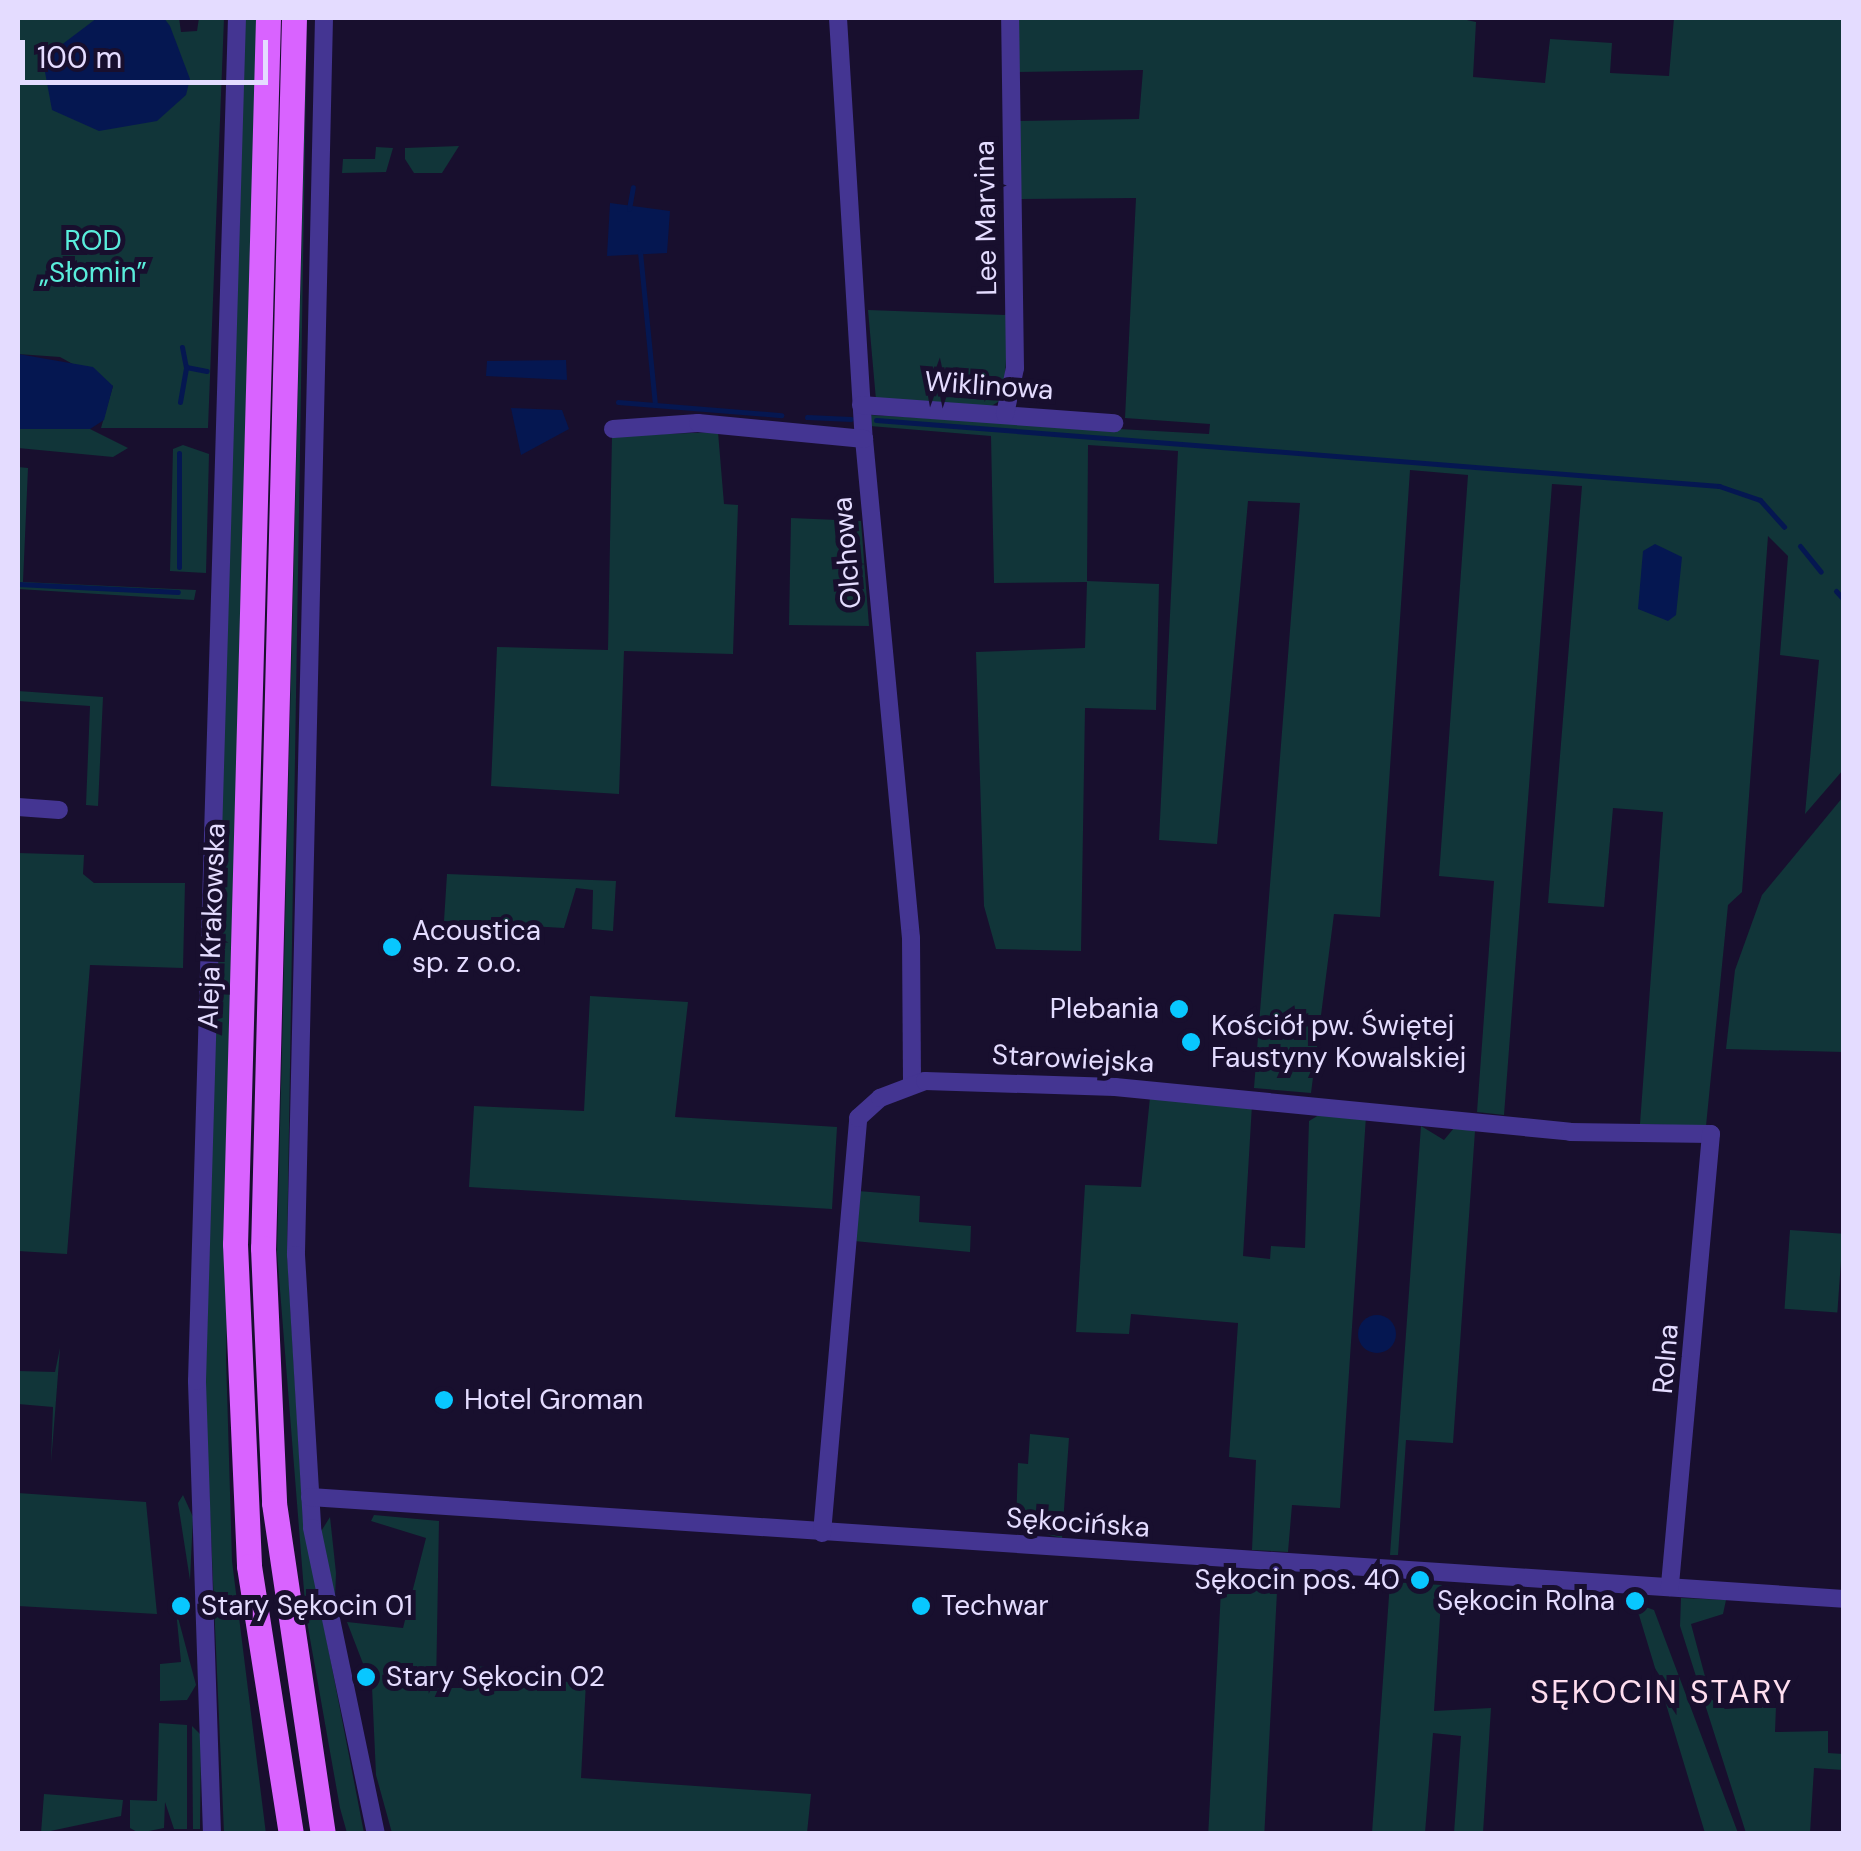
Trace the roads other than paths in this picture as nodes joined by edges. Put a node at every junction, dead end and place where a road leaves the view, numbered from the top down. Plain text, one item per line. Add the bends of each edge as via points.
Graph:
1 (237, 18) edge
2 (268, 18) edge
3 (294, 18) edge
4 (324, 18) edge
5 (838, 18) edge
6 (1010, 18) edge
7 (861, 405) junction
8 (1005, 414) junction
9 (1114, 423) dead end
10 (613, 430) dead end
11 (864, 440) junction
12 (18, 807) edge
13 (59, 810) dead end
14 (912, 1084) junction
15 (1711, 1134) joint
16 (310, 1497) junction
17 (822, 1533) junction
18 (1670, 1587) junction
19 (1844, 1599) edge
20 (212, 1834) edge
21 (291, 1834) edge
22 (325, 1834) edge
23 (376, 1834) edge

1 - 20 street via 197,1381
2 - 21 main road, Aleja Krakowska via 235,1244 250,1566
3 - 22 main road, Aleja Krakowska via 263,1230 274,1503
4 - 16 street via 294,1031
5 - 7 street, Olchowa
6 - 8 street, Lee Marvina via 1015,368
7 - 8 street, Wiklinowa
7 - 11 street, Olchowa
8 - 9 street, Wiklinowa
10 - 11 street via 698,423
11 - 14 street, Olchowa via 911,938
12 - 13 street
14 - 15 street, Starowiejska via 1127,1088 1570,1132
14 - 17 street, Starowiejska via 872,1103 854,1130
15 - 18 street, Rolna
16 - 17 street, Sękocińska
16 - 23 street via 339,1683
17 - 18 street, Sękocińska
18 - 19 street, Sękocińska

